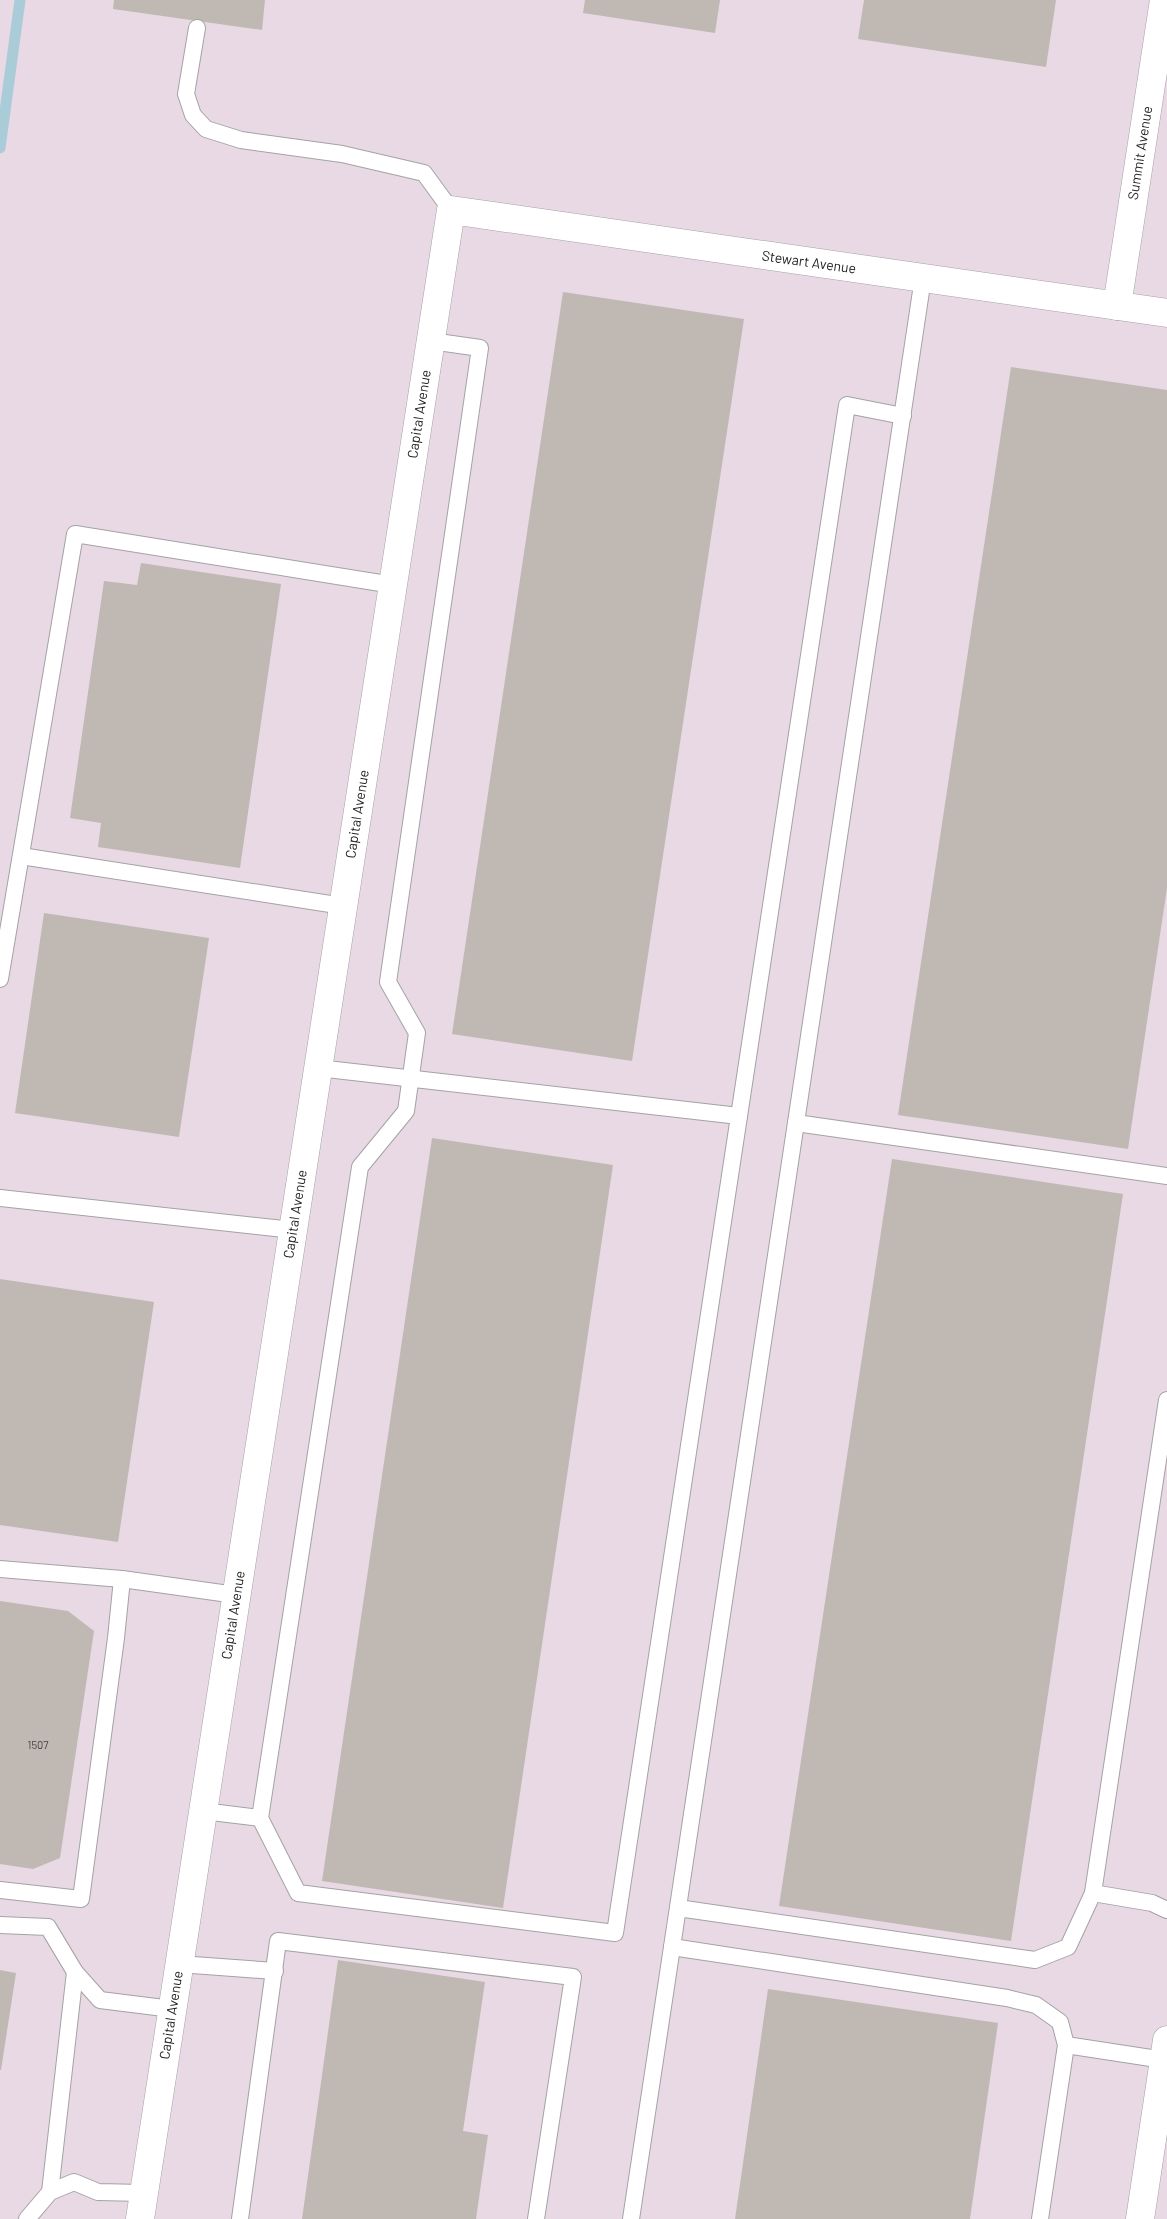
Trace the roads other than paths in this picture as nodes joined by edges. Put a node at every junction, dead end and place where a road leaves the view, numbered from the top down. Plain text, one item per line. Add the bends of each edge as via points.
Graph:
1 (1164, 0) edge
2 (197, 28) dead end
3 (451, 210) junction
4 (923, 278) junction
5 (1117, 306) junction
6 (1167, 313) edge
7 (431, 341) junction
8 (902, 416) junction
9 (393, 585) junction
10 (21, 856) junction
11 (343, 906) junction
12 (0, 979) edge
13 (318, 1068) junction
14 (411, 1079) junction
15 (739, 1116) junction
16 (796, 1123) junction
17 (1167, 1176) edge
18 (0, 1198) edge
19 (293, 1230) junction
20 (1167, 1400) edge
21 (0, 1569) edge
22 (122, 1579) junction
23 (236, 1595) junction
24 (203, 1811) junction
25 (260, 1818) junction
26 (0, 1890) edge
27 (1093, 1894) junction
28 (678, 1908) junction
29 (1167, 1910) edge
30 (0, 1925) edge
31 (672, 1947) junction
32 (179, 1964) junction
33 (275, 1971) junction
34 (75, 1972) junction
35 (172, 2009) junction
36 (1066, 2045) junction
37 (1166, 2050) edge
38 (50, 2192) junction
39 (141, 2206) edge
40 (27, 2219) edge
41 (240, 2219) edge
42 (536, 2219) edge
43 (630, 2219) edge
44 (1040, 2219) edge
45 (1140, 2219) edge

1 - 5 street, Summit Avenue
2 - 3 lane via 186,94 193,115 206,130 241,140 342,154 424,173
3 - 4 street, Stewart Avenue
3 - 7 street, Capital Avenue
4 - 5 street, Stewart Avenue
4 - 8 lane
5 - 6 street, Stewart Avenue
7 - 9 street, Capital Avenue
7 - 14 lane via 480,348 388,982 417,1032
8 - 15 lane via 847,405
8 - 16 lane
9 - 10 lane via 75,534
9 - 11 street, Capital Avenue
10 - 11 lane
10 - 12 lane
11 - 13 street, Capital Avenue
13 - 14 lane
13 - 19 street, Capital Avenue
14 - 15 lane
14 - 25 lane via 406,1111 360,1167
15 - 25 lane via 615,1933 298,1893
16 - 17 lane
16 - 28 lane
18 - 19 lane
19 - 23 street, Capital Avenue
20 - 27 lane
21 - 22 lane
22 - 23 lane
22 - 26 lane via 81,1899
23 - 24 street, Capital Avenue
24 - 25 lane
24 - 32 street, Capital Avenue
27 - 28 lane via 1068,1947 1035,1960
27 - 29 lane via 1152,1903
28 - 31 lane
30 - 34 lane via 48,1927
31 - 36 lane via 1036,2005 1060,2022
31 - 43 lane
32 - 33 lane
32 - 35 street, Capital Avenue
33 - 41 lane
33 - 42 lane via 278,1941 573,1977
34 - 35 lane via 100,2000
34 - 38 lane
35 - 39 street, Capital Avenue
36 - 37 lane
36 - 44 lane
37 - 45 street
38 - 39 lane via 74,2182
38 - 40 lane

